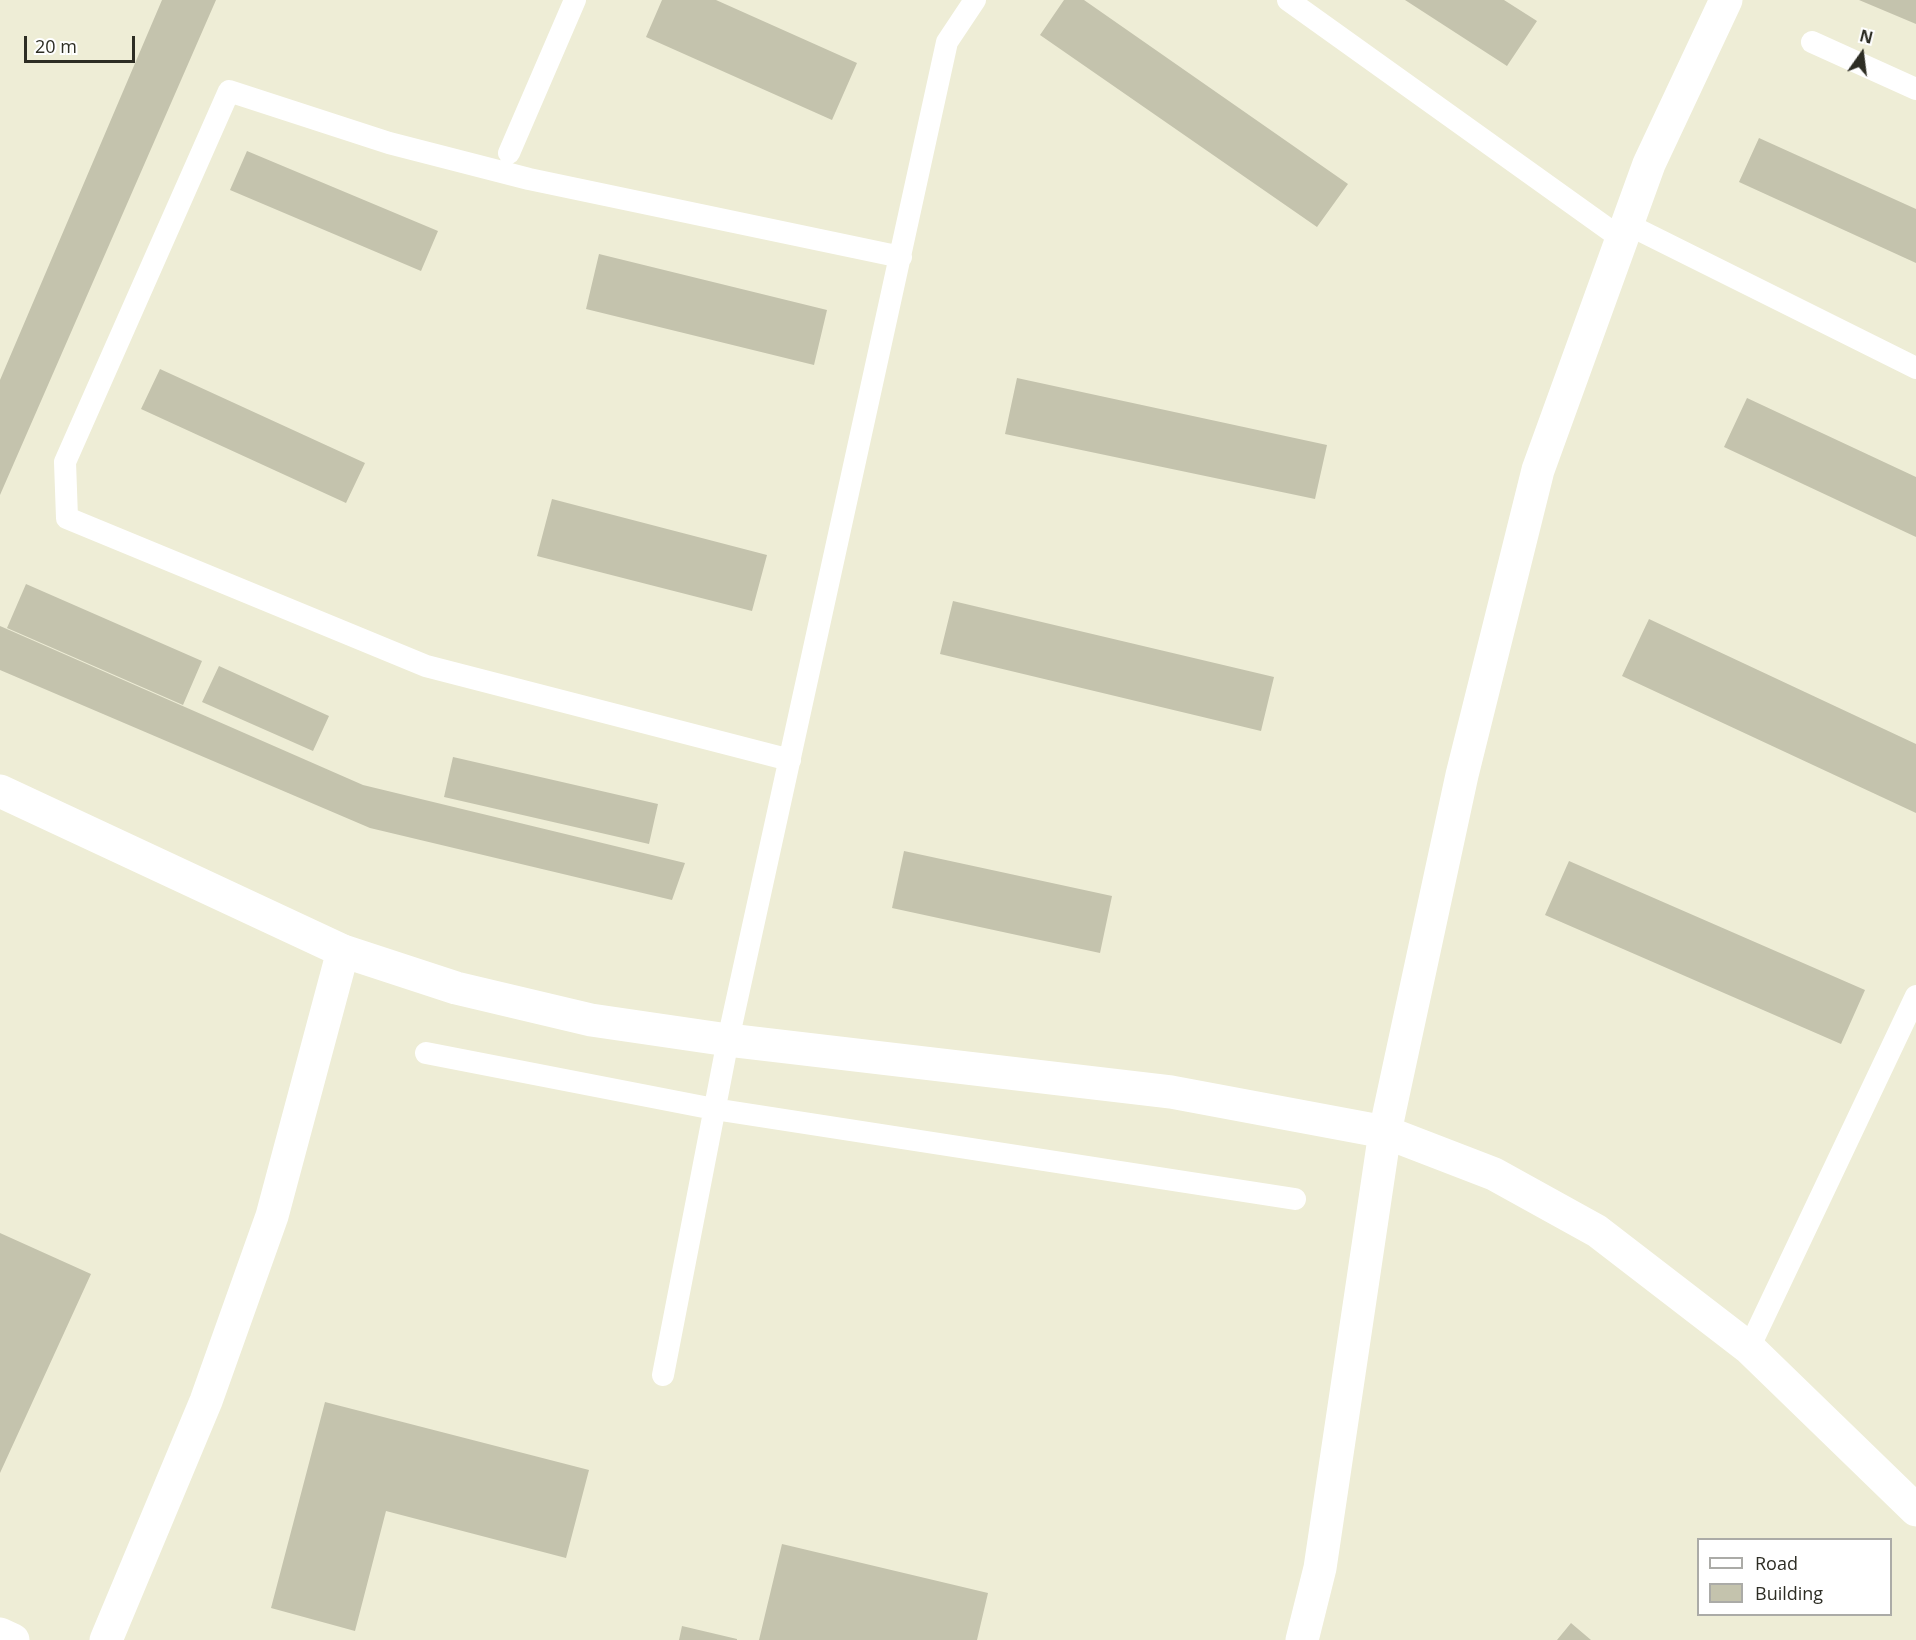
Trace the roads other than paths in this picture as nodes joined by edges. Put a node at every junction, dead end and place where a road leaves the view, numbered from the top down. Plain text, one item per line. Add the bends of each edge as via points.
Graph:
1 (575, 0) edge
2 (975, 0) edge
3 (1288, 0) edge
4 (1726, 0) edge
5 (1812, 42) dead end
6 (1916, 89) edge
7 (509, 153) dead end
8 (1625, 232) junction
9 (901, 257) junction
10 (1916, 368) edge
11 (790, 760) junction
12 (0, 792) edge
13 (343, 951) junction
14 (1916, 996) edge
15 (728, 1040) junction
16 (426, 1053) dead end
17 (714, 1109) junction
18 (1385, 1132) junction
19 (1295, 1199) dead end
20 (1749, 1348) junction
21 (663, 1375) dead end
22 (1916, 1510) edge
23 (0, 1634) edge
24 (13, 1640) edge
25 (106, 1640) edge
26 (1302, 1640) edge

1 - 7 lane
2 - 9 lane via 948,42
3 - 8 lane
4 - 8 street via 1649,164
5 - 6 lane
8 - 10 lane
8 - 18 street via 1538,470 1462,775
9 - 11 lane
9 - 11 lane via 529,179 389,143 229,91 65,462 67,518 415,662
11 - 15 lane
12 - 13 street
13 - 15 street via 456,988 591,1020
13 - 25 street via 272,1216 206,1401
14 - 20 lane
15 - 17 lane
15 - 18 street via 1171,1092
16 - 17 lane
17 - 19 lane
17 - 21 lane
18 - 20 street via 1494,1174 1597,1231
18 - 26 street via 1320,1568
20 - 22 street
23 - 24 street

